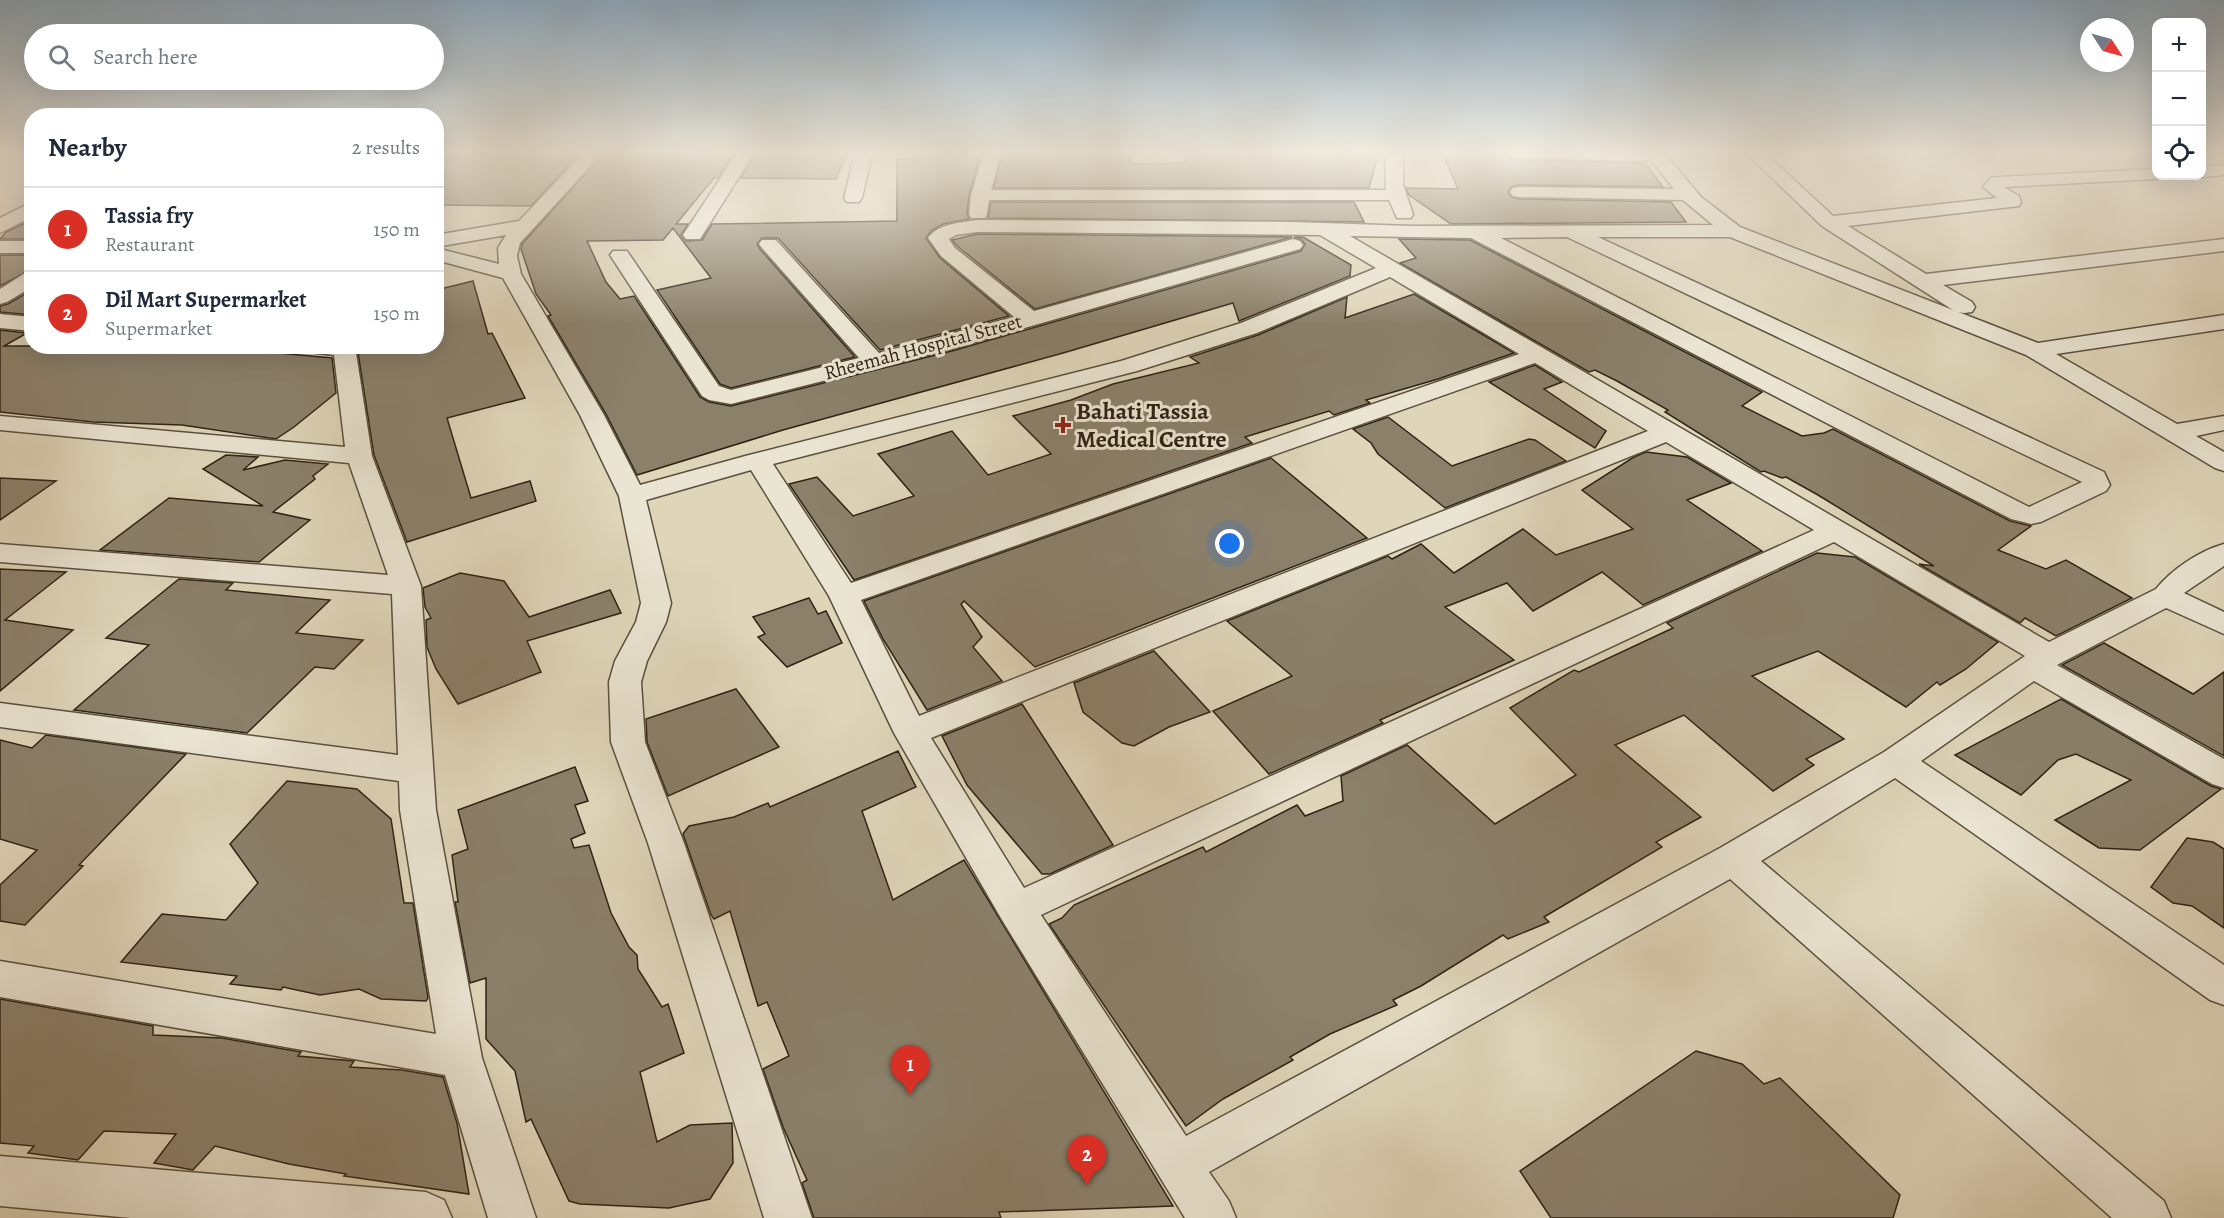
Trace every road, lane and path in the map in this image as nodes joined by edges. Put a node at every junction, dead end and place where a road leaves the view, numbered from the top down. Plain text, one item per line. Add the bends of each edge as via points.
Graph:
1 (540, 210) edge
2 (709, 210) edge
3 (979, 210) edge
4 (1402, 210) edge
5 (1707, 210) edge
6 (1816, 210) edge
7 (1940, 210) edge
8 (24, 213) edge
9 (1829, 222) junction
10 (525, 226) junction
11 (978, 226) junction
12 (0, 227) edge
13 (1323, 229) junction
14 (1569, 231) junction
15 (1733, 231) junction
16 (1412, 232) junction
17 (1475, 232) junction
18 (693, 235) dead end
19 (444, 241) edge
20 (769, 244) dead end
21 (2224, 244) edge
22 (1293, 245) dead end
23 (0, 247) edge
24 (24, 247) edge
25 (620, 255) dead end
26 (444, 256) edge
27 (1391, 269) junction
28 (511, 274) junction
29 (1921, 281) junction
30 (24, 282) edge
31 (0, 298) edge
32 (1029, 318) junction
33 (0, 321) edge
34 (2224, 322) edge
35 (24, 323) edge
36 (2034, 350) junction
37 (345, 354) edge
38 (1537, 355) junction
39 (874, 361) junction
40 (0, 423) edge
41 (2224, 423) edge
42 (1668, 432) junction
43 (2176, 432) junction
44 (359, 456) junction
45 (758, 460) junction
46 (2224, 463) edge
47 (632, 496) junction
48 (1835, 531) junction
49 (0, 553) edge
50 (2224, 553) edge
51 (406, 586) junction
52 (844, 596) junction
53 (2166, 596) junction
54 (2224, 624) edge
55 (2042, 662) junction
56 (0, 715) edge
57 (911, 733) junction
58 (1896, 761) junction
59 (416, 770) junction
60 (2224, 775) edge
61 (1733, 859) junction
62 (1016, 909) junction
63 (0, 979) edge
64 (2224, 987) edge
65 (461, 1058) junction
66 (1178, 1165) junction
67 (0, 1181) edge
68 (426, 1218) edge
69 (512, 1218) edge
70 (788, 1218) edge
71 (1212, 1218) edge
72 (2146, 1218) edge

1 - 10 street
2 - 18 street
3 - 11 street
4 - 16 street
5 - 15 street
6 - 9 street
7 - 9 street
8 - 12 street
9 - 29 street
10 - 19 street
10 - 28 street via 507,246
11 - 13 street
11 - 32 street via 950,230 938,238 948,252
13 - 16 street
13 - 27 street
14 - 15 street
14 - 17 street
14 - 17 street via 2095,478 2097,484 2031,516 2021,513
15 - 36 street
16 - 17 street
20 - 39 street
21 - 29 street
22 - 32 street, Rheemah Hospital Street
23 - 24 street
25 - 39 street, Rheemah Hospital Street via 717,396 737,396
26 - 28 street
27 - 38 street
27 - 45 street via 1249,328 1129,366
28 - 47 street via 592,415
29 - 36 street
30 - 31 street
32 - 39 street, Rheemah Hospital Street
33 - 35 street
34 - 36 street
36 - 43 street
37 - 44 street
38 - 42 street
38 - 52 street
40 - 44 street
41 - 43 street
42 - 48 street
42 - 57 street
43 - 46 street
44 - 51 street
45 - 47 street
45 - 52 street
47 - 70 street via 656,603 625,682 628,742 666,843
48 - 55 street
48 - 62 street
49 - 51 street
50 - 53 street via 2176,582
51 - 59 street
52 - 57 street
53 - 54 street
53 - 55 street
55 - 58 street
55 - 60 street
56 - 59 street
57 - 62 street
58 - 61 street
58 - 64 street
59 - 65 street via 418,810
61 - 66 street
61 - 72 street
62 - 66 street
63 - 65 street
65 - 69 street
66 - 71 street
67 - 68 street

